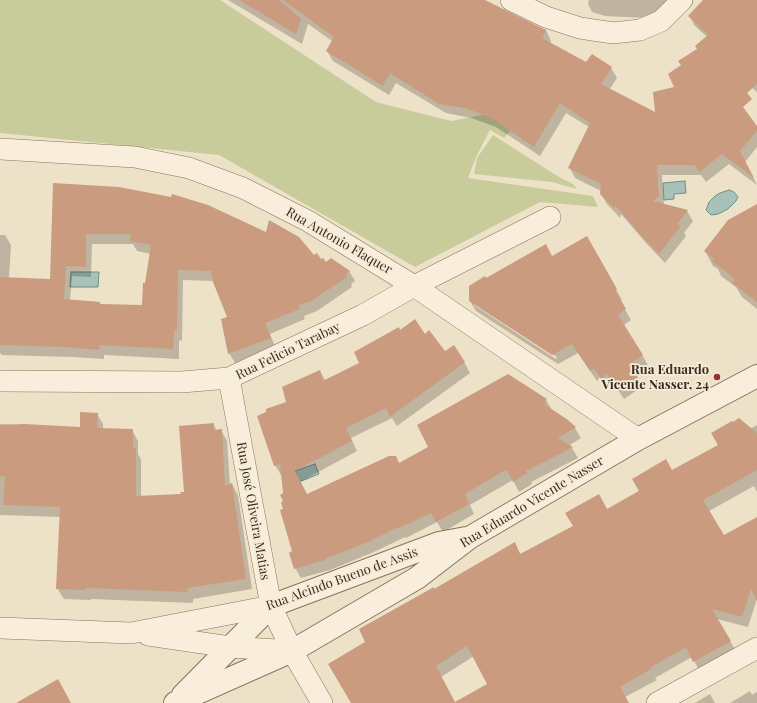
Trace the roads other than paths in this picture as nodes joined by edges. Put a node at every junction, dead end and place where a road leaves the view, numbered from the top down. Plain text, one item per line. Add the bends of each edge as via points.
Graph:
1 (511, 0) edge
2 (682, 0) edge
3 (3, 152) edge
4 (550, 217) dead end
5 (414, 286) junction
6 (757, 376) edge
7 (229, 378) junction
8 (0, 381) edge
9 (638, 439) junction
10 (469, 538) junction
11 (271, 606) junction
12 (0, 628) edge
13 (131, 633) junction
14 (230, 647) junction
15 (757, 648) edge
16 (292, 651) junction
17 (175, 703) edge
18 (322, 703) edge
19 (657, 703) edge

1 - 2 street via 546,17 580,28 613,33 640,30 661,21
3 - 5 street, Rua Antonio Flaquer via 135,157 189,168 243,188 308,221
4 - 5 street, Rua Felicio Tarabay
5 - 7 street, Rua Felicio Tarabay via 363,315
5 - 9 street, Rua Antonio Flaquer
6 - 9 street, Rua Eduardo Vicente Nasser
7 - 8 street, Rua Felicio Tarabay via 182,382
7 - 11 street, Rua José Oliveira Matias
9 - 10 street, Rua Eduardo Vicente Nasser
10 - 11 street, Rua Alcindo Bueno de Assis via 439,543
10 - 16 street, Rua Eduardo Vicente Nasser via 417,578
11 - 13 street, Rua Alcindo Bueno de Assis
11 - 14 street, Rua Eduardo Vicente Nasser
11 - 16 street, Rua José Oliveira Matias
12 - 13 street, Rua Alcindo Bueno de Assis
13 - 14 street
14 - 16 street
14 - 17 street, Rua Eduardo Vicente Nasser
15 - 19 street
16 - 17 street, Rua Eduardo Vicente Nasser
16 - 18 street, Rua José Oliveira Matias

